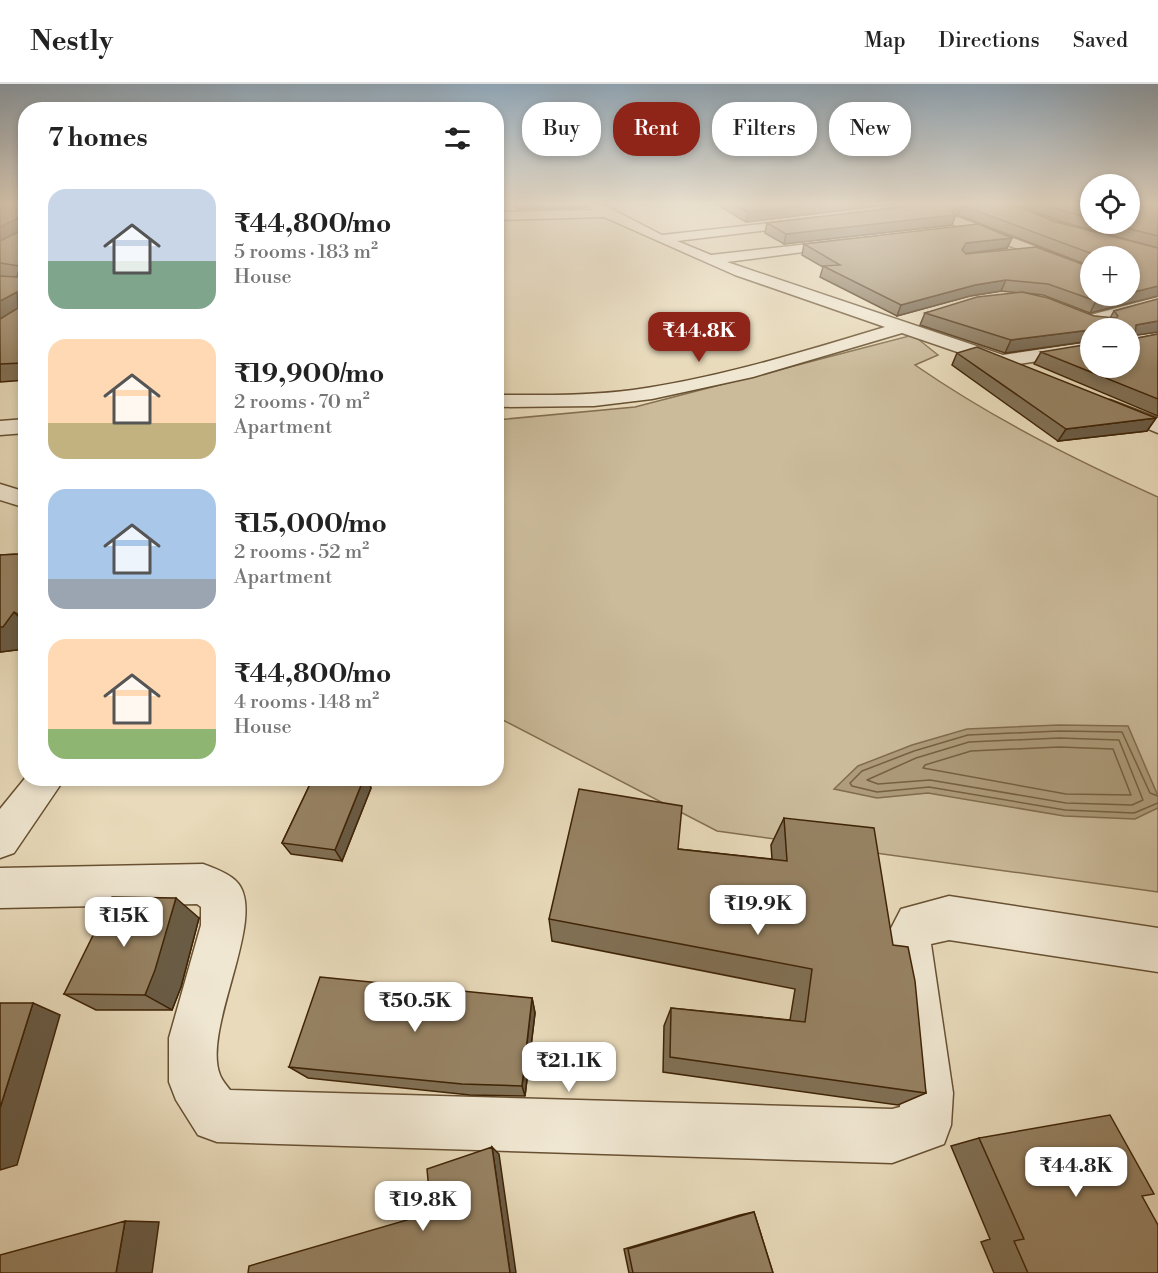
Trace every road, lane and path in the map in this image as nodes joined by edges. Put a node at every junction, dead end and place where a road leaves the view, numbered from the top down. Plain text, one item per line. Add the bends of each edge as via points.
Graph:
1 (716, 258) edge
2 (813, 258) edge
3 (1058, 258) edge
4 (709, 259) joint
5 (1080, 268) edge
6 (740, 272) junction
7 (1140, 292) edge
8 (1158, 301) edge
9 (1070, 314) edge
10 (924, 317) edge
11 (1080, 318) edge
12 (1113, 318) edge
13 (897, 326) junction
14 (1080, 350) edge
15 (1004, 361) junction
16 (1037, 375) edge
17 (1090, 398) edge
18 (504, 401) edge
19 (1153, 421) edge
20 (0, 491) edge
21 (18, 498) edge
22 (41, 786) edge
23 (0, 840) edge
24 (0, 888) edge
25 (1158, 950) edge

1 - 4 street
2 - 6 street
3 - 5 street
4 - 6 street
6 - 13 street
7 - 8 street
8 - 12 street
9 - 11 street
10 - 13 street
13 - 15 street
13 - 18 street via 784,364 650,394
14 - 15 street
15 - 16 street
17 - 19 street
20 - 21 street
22 - 23 street
24 - 25 street via 203,884 222,896 223,925 193,1038 194,1082 217,1116 892,1136 925,1125 927,1093 908,938 917,925 949,918

